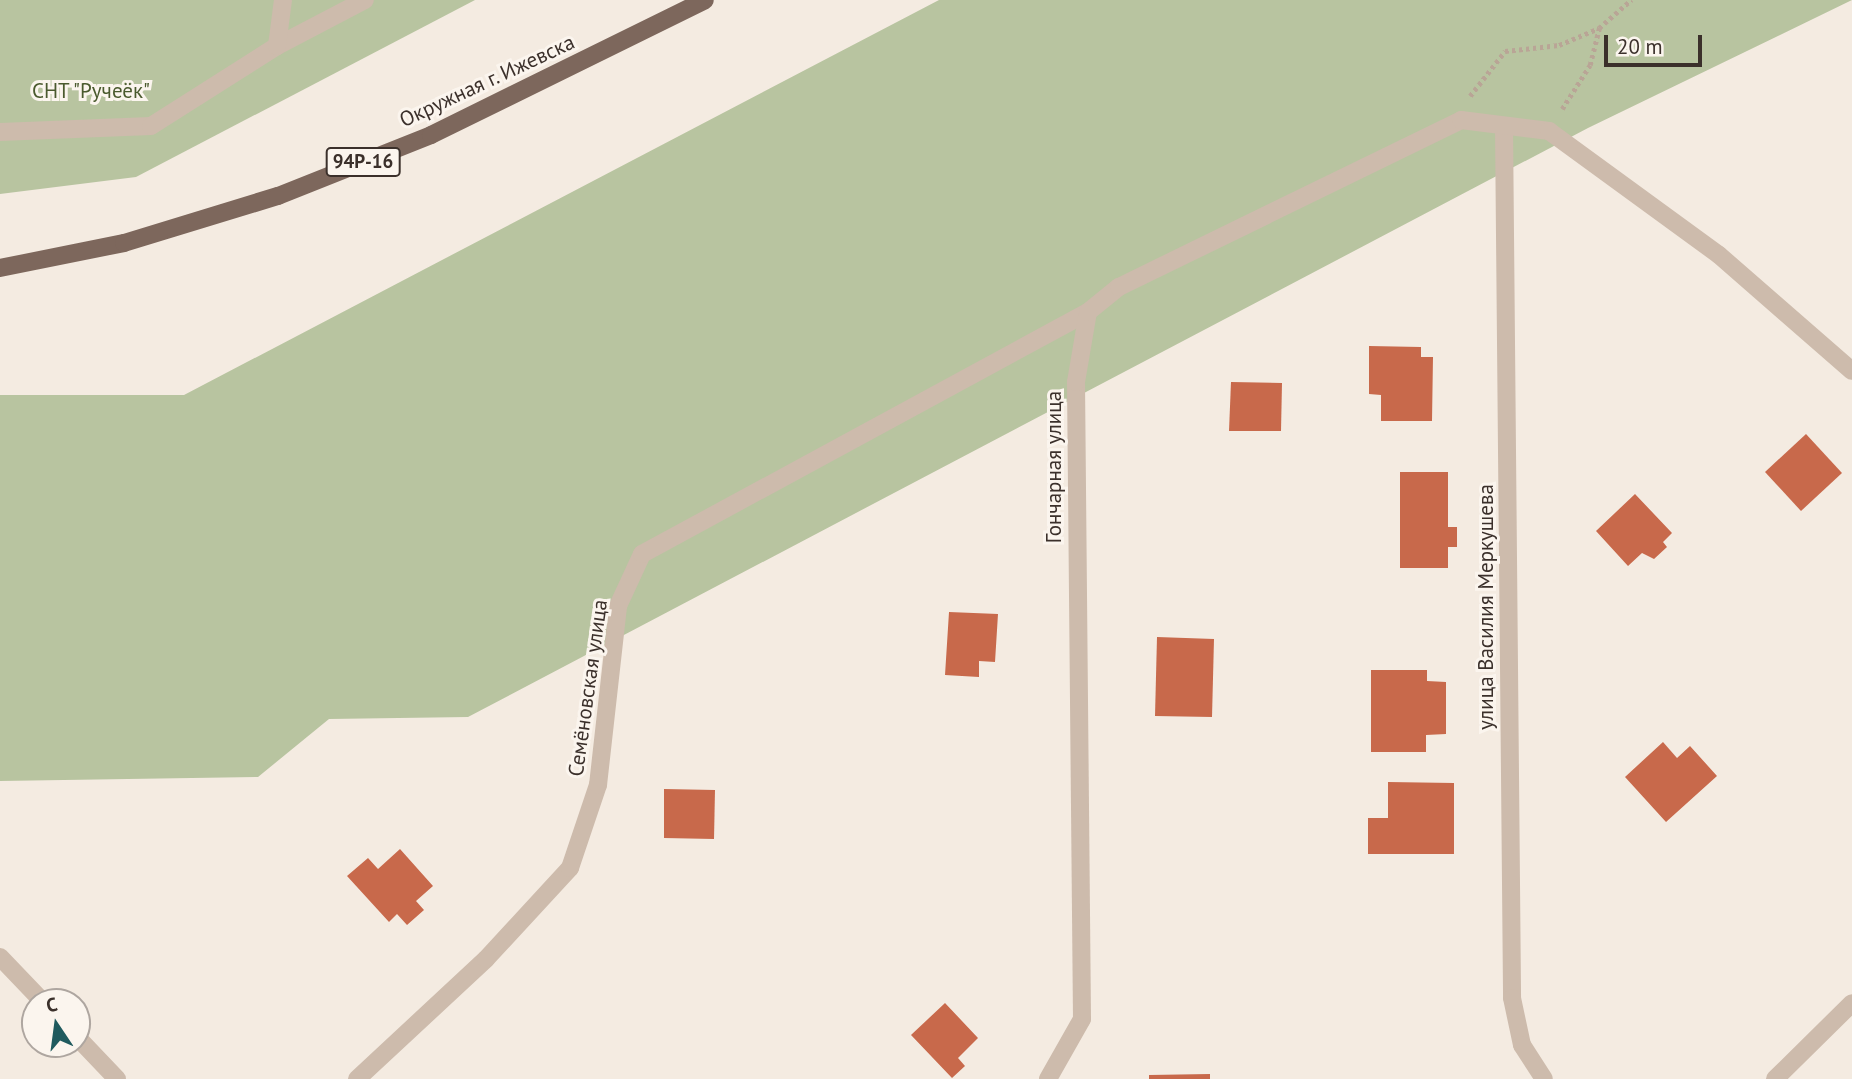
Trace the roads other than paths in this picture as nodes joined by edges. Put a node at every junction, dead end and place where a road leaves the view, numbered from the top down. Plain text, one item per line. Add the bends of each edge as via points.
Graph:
1 (283, 0) edge
2 (365, 0) edge
3 (705, 0) edge
4 (277, 46) junction
5 (1504, 126) junction
6 (0, 132) edge
7 (0, 268) edge
8 (1088, 312) junction
9 (1849, 363) edge
10 (0, 957) edge
11 (30, 988) edge
12 (1852, 1003) edge
13 (91, 1052) edge
14 (117, 1079) edge
15 (357, 1079) edge
16 (1048, 1079) edge
17 (1544, 1079) edge
18 (1776, 1079) edge

1 - 4 street
2 - 4 street
3 - 7 main road, Окружная г. Ижевска / 94Р-16 via 430,135 278,196 124,243
4 - 6 street via 151,126
5 - 8 street via 1461,120 1119,286
5 - 9 street via 1549,131 1719,255
5 - 17 street, улица Василия Меркушева via 1512,999 1522,1045
8 - 15 street, Семёновская улица via 642,554 618,606 598,785 570,868 486,959
8 - 16 street, Гончарная улица via 1076,382 1082,1019
10 - 11 street
12 - 18 street
13 - 14 street

